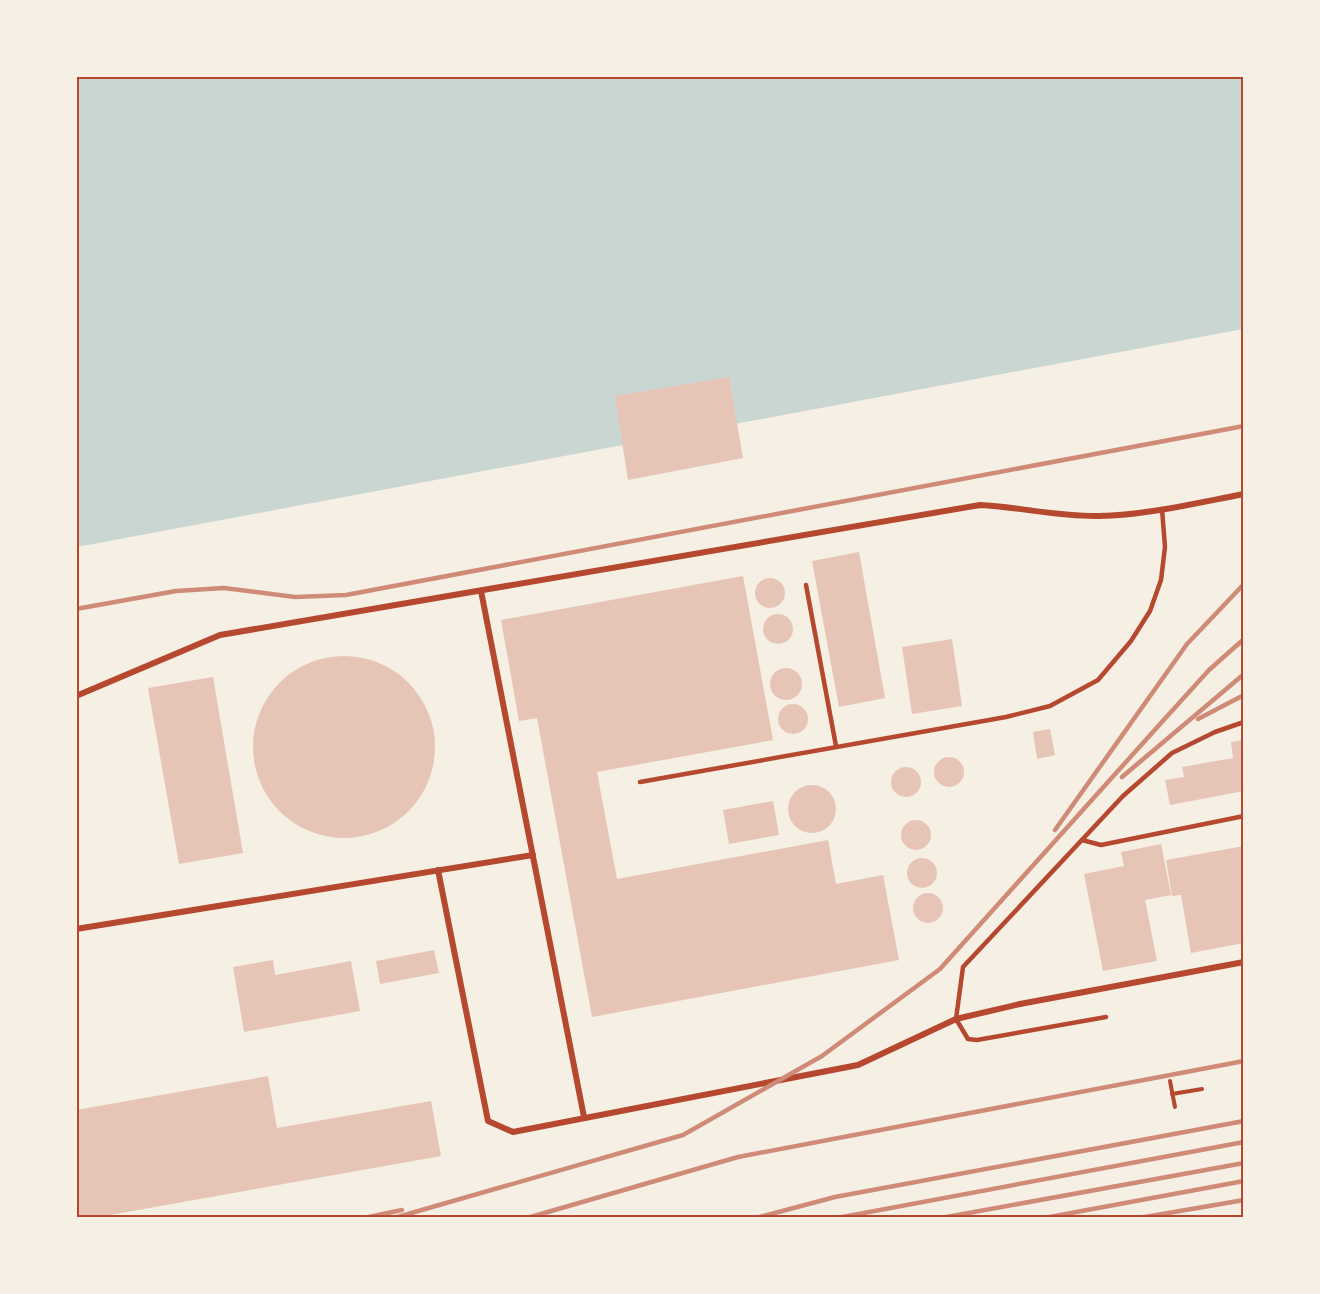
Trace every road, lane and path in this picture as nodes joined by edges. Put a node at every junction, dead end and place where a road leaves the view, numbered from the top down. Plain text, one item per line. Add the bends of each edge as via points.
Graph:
1 (1244, 494) edge
2 (1162, 509) junction
3 (806, 585) dead end
4 (481, 591) junction
5 (76, 696) edge
6 (1244, 722) edge
7 (836, 746) junction
8 (640, 782) dead end
9 (1244, 816) edge
10 (1082, 840) junction
11 (533, 855) junction
12 (438, 870) junction
13 (76, 929) edge
14 (1244, 962) edge
15 (1106, 1017) dead end
16 (956, 1019) junction
17 (1170, 1081) dead end
18 (1202, 1089) dead end
19 (1172, 1094) junction
20 (1174, 1107) dead end
21 (584, 1117) junction

1 - 2 street
2 - 4 street via 1100,516 980,505
2 - 7 lane via 1165,547 1161,580 1150,611 1098,680 1050,706
3 - 7 lane
4 - 5 street via 220,635
4 - 11 street
6 - 10 lane via 1172,753 1123,796
7 - 8 lane
9 - 10 lane via 1101,845
10 - 16 lane via 963,967
11 - 12 street
11 - 21 street
12 - 13 street
12 - 21 street via 488,1121 513,1131
14 - 16 street
15 - 16 lane via 977,1040 968,1039
16 - 21 street via 858,1065
17 - 19 path
18 - 19 path
19 - 20 path

